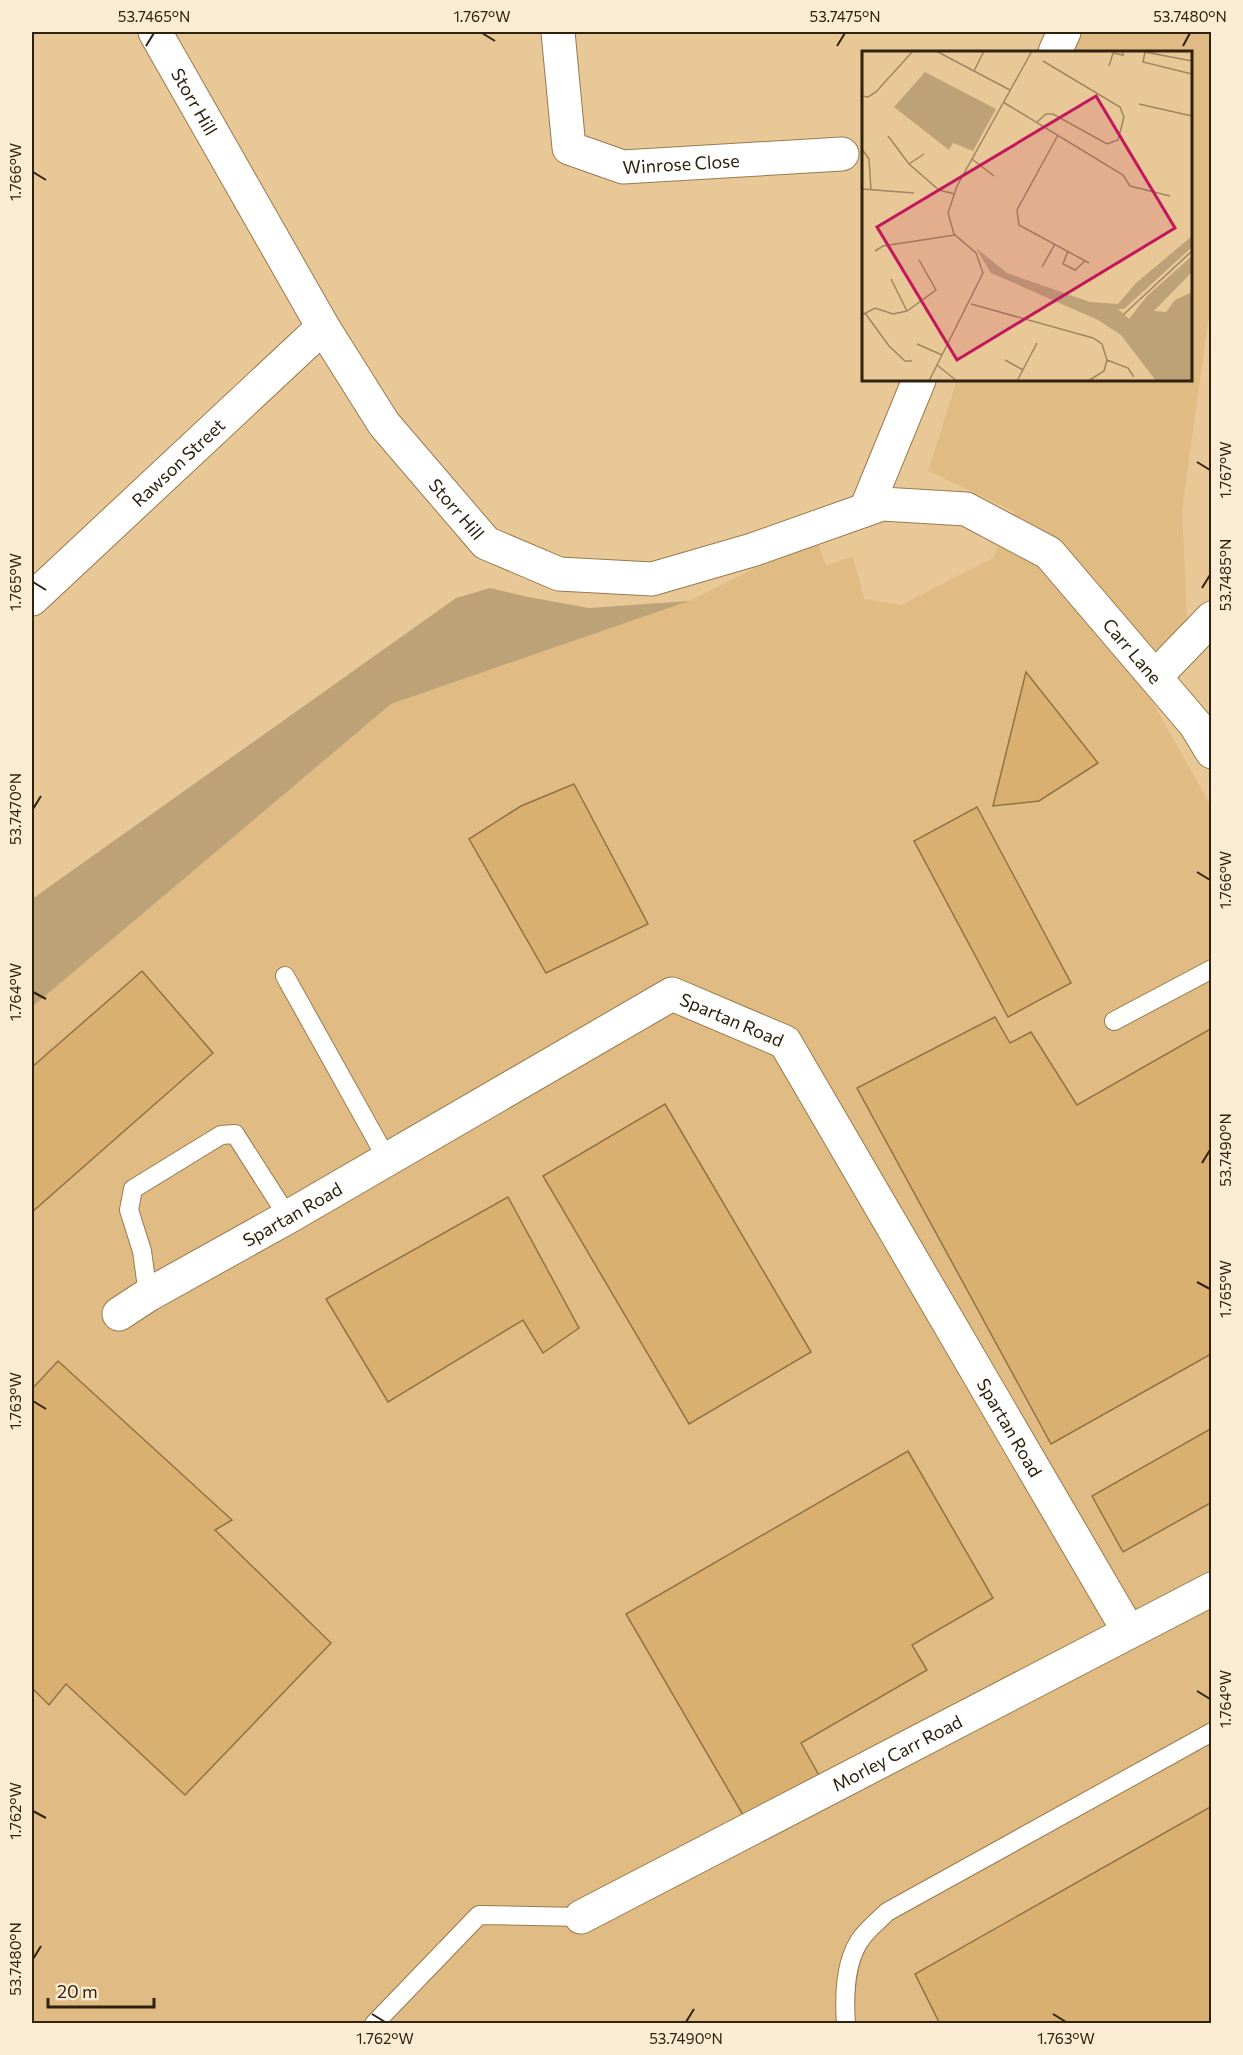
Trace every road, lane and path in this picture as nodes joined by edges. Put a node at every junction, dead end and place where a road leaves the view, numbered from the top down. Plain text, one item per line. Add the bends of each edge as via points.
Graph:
1 (156, 32) edge
2 (558, 32) edge
3 (1065, 32) edge
4 (1056, 51) edge
5 (842, 154) dead end
6 (323, 327) junction
7 (920, 381) edge
8 (866, 509) junction
9 (1049, 553) joint
10 (32, 599) edge
11 (1212, 618) edge
12 (1155, 677) junction
13 (1212, 752) edge
14 (1212, 969) edge
15 (285, 976) dead end
16 (1114, 1021) dead end
17 (387, 1159) junction
18 (288, 1217) junction
19 (148, 1295) junction
20 (119, 1314) dead end
21 (1212, 1589) edge
22 (1129, 1632) junction
23 (1212, 1732) edge
24 (581, 1917) joint
25 (374, 2024) edge
26 (846, 2024) edge

1 - 6 street, Storr Hill
2 - 5 street, Winrose Close via 569,148 623,167
3 - 4 street
6 - 8 street, Storr Hill via 384,424 486,543 559,574 652,579 752,550
6 - 10 street, Rawson Street
7 - 8 street
8 - 9 street, Storr Hill via 882,504 966,509
9 - 12 street, Carr Lane
11 - 12 street
12 - 13 street, Carr Lane via 1195,724
14 - 16 lane
15 - 17 lane
17 - 18 street, Spartan Road
17 - 22 street, Spartan Road via 672,994 785,1042
18 - 19 street, Spartan Road
18 - 19 lane via 235,1134 221,1135 133,1190 129,1210 142,1251
19 - 20 street, Spartan Road
21 - 22 street, Morley Carr Road
22 - 24 street, Morley Carr Road
23 - 26 lane via 887,1912 862,1937 849,1968 844,1998
24 - 25 lane via 479,1915

